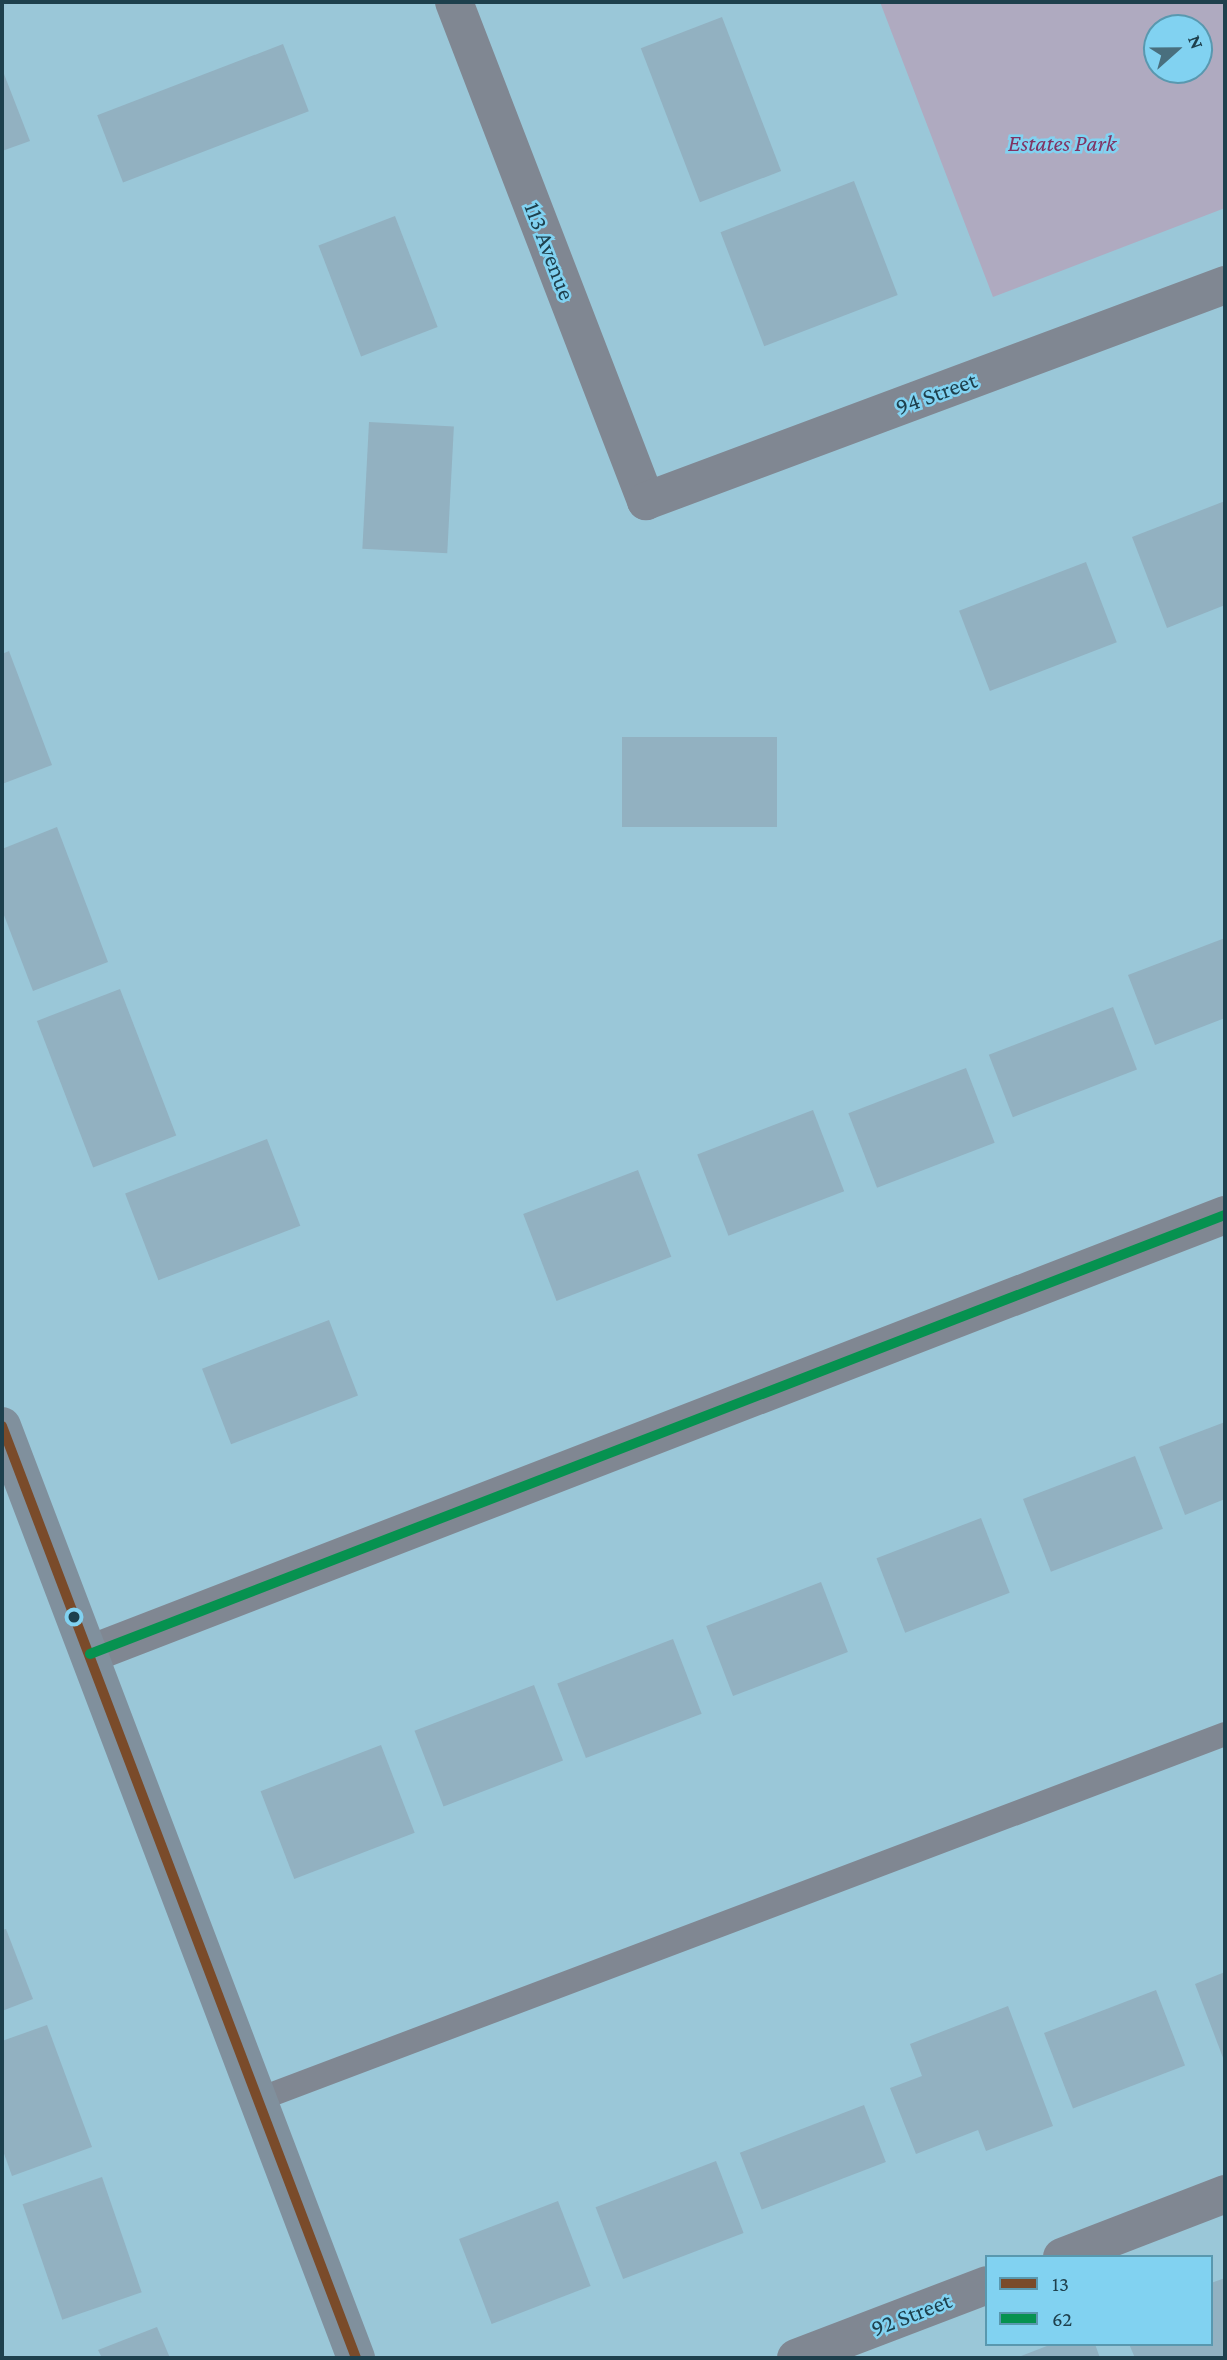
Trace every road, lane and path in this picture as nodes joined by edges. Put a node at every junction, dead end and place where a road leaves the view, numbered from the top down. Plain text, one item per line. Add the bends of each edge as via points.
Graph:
1 (454, 2) edge
2 (1225, 285) edge
3 (646, 501) joint
4 (1225, 1215) edge
5 (2, 1426) edge
6 (90, 1654) junction
7 (1225, 1734) edge
8 (257, 2100) junction
9 (1225, 2194) edge
10 (1067, 2255) edge
11 (986, 2285) edge
12 (356, 2358) edge
13 (796, 2358) edge

1 - 3 street, 113 Avenue
2 - 3 street, 94 Street
4 - 6 street
5 - 6 street
6 - 8 street
7 - 8 lane
8 - 12 street
9 - 10 street
11 - 13 street, 92 Street

